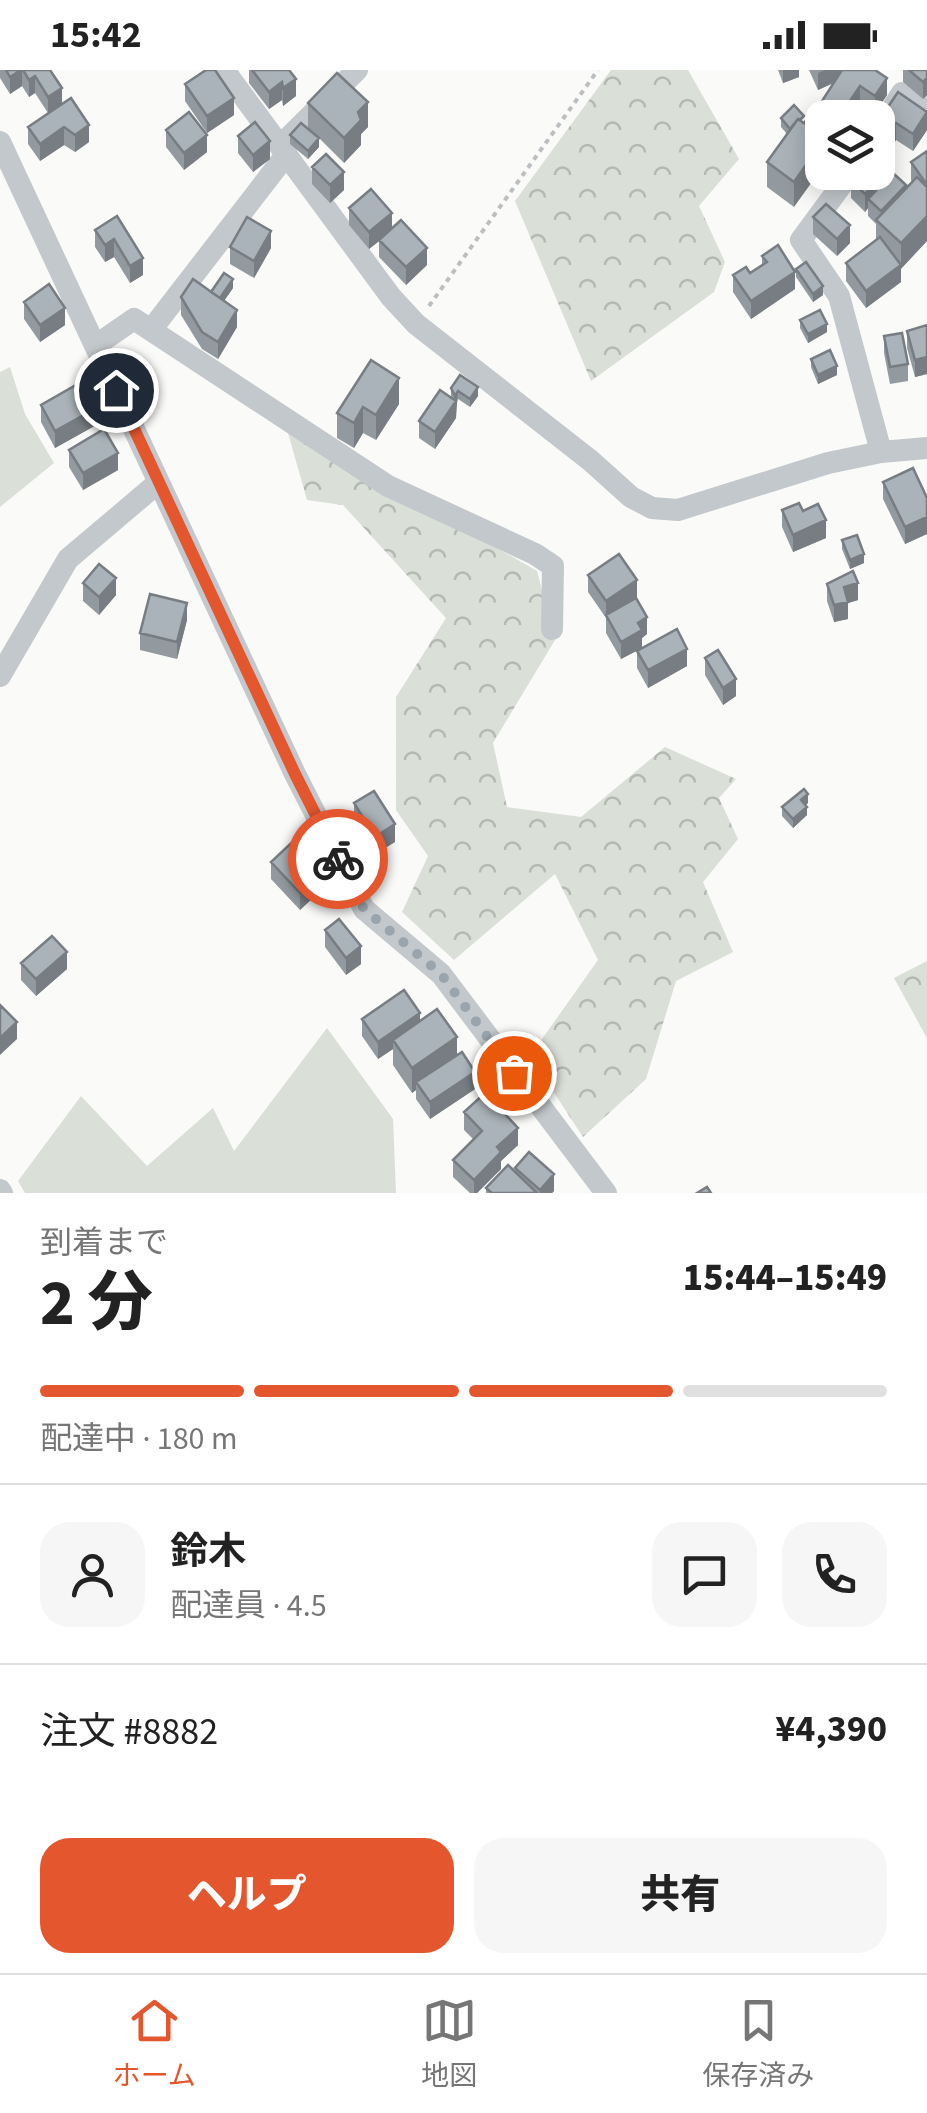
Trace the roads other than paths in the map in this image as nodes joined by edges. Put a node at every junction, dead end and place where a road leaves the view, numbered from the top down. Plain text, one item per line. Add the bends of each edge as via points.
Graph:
1 (224, 70) edge
2 (357, 70) edge
3 (895, 104) edge
4 (927, 110) edge
5 (0, 142) edge
6 (286, 155) junction
7 (838, 190) edge
8 (151, 330) junction
9 (95, 346) junction
10 (927, 448) edge
11 (881, 452) junction
12 (158, 482) junction
13 (552, 628) dead end
14 (0, 676) edge
15 (606, 1193) edge

1 - 6 street
2 - 6 street via 286,140
3 - 4 street via 902,93
5 - 9 street
6 - 8 street
6 - 11 street via 416,324 652,508 704,504
7 - 11 street via 801,240 839,296
8 - 9 street via 134,319
8 - 13 street via 388,486 553,566
9 - 12 street
10 - 11 street
12 - 14 street via 68,559
12 - 15 street via 364,909 441,974

